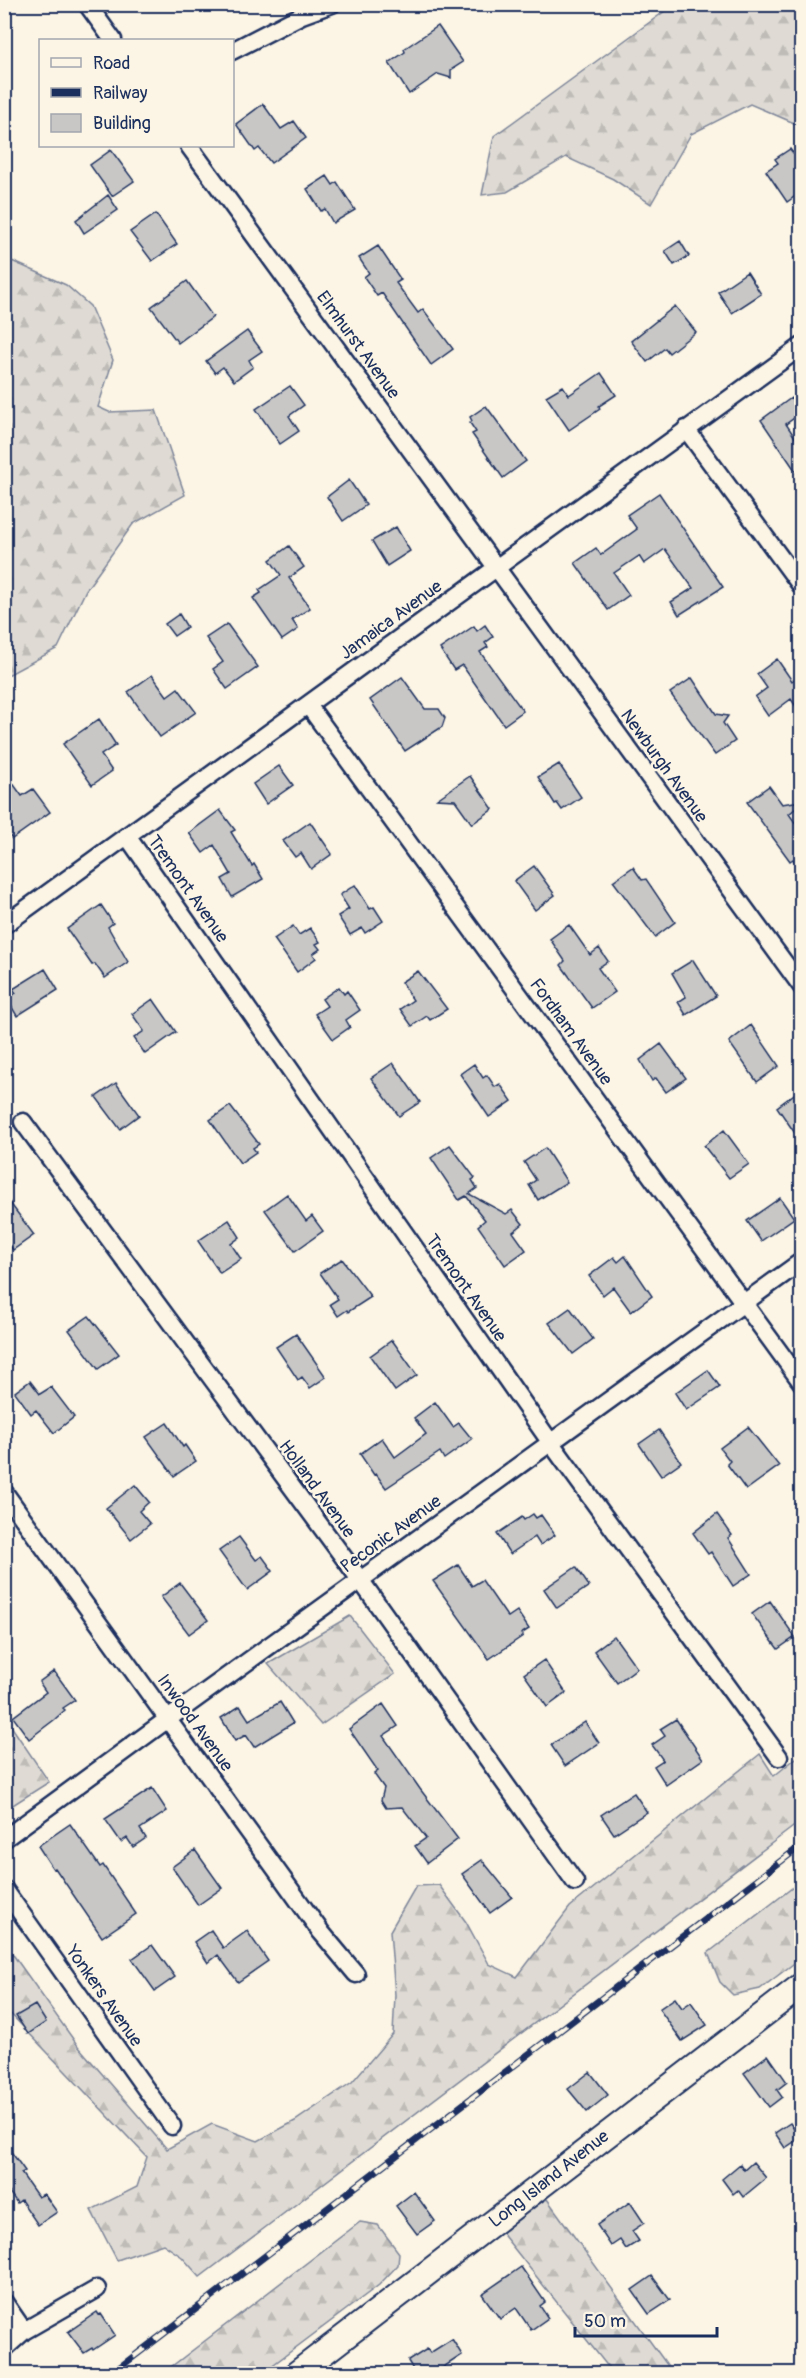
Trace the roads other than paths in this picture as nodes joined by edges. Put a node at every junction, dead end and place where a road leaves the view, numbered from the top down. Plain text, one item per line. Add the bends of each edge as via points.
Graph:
1 (87, 4) edge
2 (332, 4) edge
3 (112, 39) edge
4 (234, 50) edge
5 (190, 147) edge
6 (801, 346) edge
7 (686, 429) junction
8 (495, 568) junction
9 (801, 587) edge
10 (308, 705) junction
11 (127, 836) junction
12 (4, 925) edge
13 (801, 987) edge
14 (23, 1122) dead end
15 (801, 1261) edge
16 (745, 1303) junction
17 (801, 1383) edge
18 (551, 1443) junction
19 (4, 1492) edge
20 (361, 1581) junction
21 (168, 1719) junction
22 (779, 1757) dead end
23 (4, 1839) edge
24 (575, 1882) dead end
25 (4, 1889) edge
26 (356, 1974) dead end
27 (801, 1985) edge
28 (172, 2126) dead end
29 (97, 2289) dead end
30 (4, 2302) edge
31 (24, 2331) junction
32 (4, 2349) edge
33 (296, 2373) edge

1 - 3 street
2 - 4 street
5 - 8 street, Elmhurst Avenue
6 - 7 street, Jamaica Avenue
7 - 8 street, Jamaica Avenue
7 - 9 street
8 - 10 street, Jamaica Avenue
8 - 13 street, Newburgh Avenue
10 - 11 street, Jamaica Avenue
10 - 16 street, Fordham Avenue
11 - 12 street, Jamaica Avenue
11 - 18 street, Tremont Avenue
14 - 20 street, Holland Avenue
15 - 16 street, Peconic Avenue
16 - 17 street, Fordham Avenue
16 - 18 street, Peconic Avenue
18 - 20 street, Peconic Avenue
18 - 22 street, Tremont Avenue
19 - 21 street, Inwood Avenue
20 - 21 street, Peconic Avenue
20 - 24 street, Holland Avenue
21 - 23 street, Peconic Avenue
21 - 26 street, Inwood Avenue via 321,1932
25 - 28 street, Yonkers Avenue
27 - 33 street, Long Island Avenue
29 - 31 street
30 - 31 street
31 - 32 street

